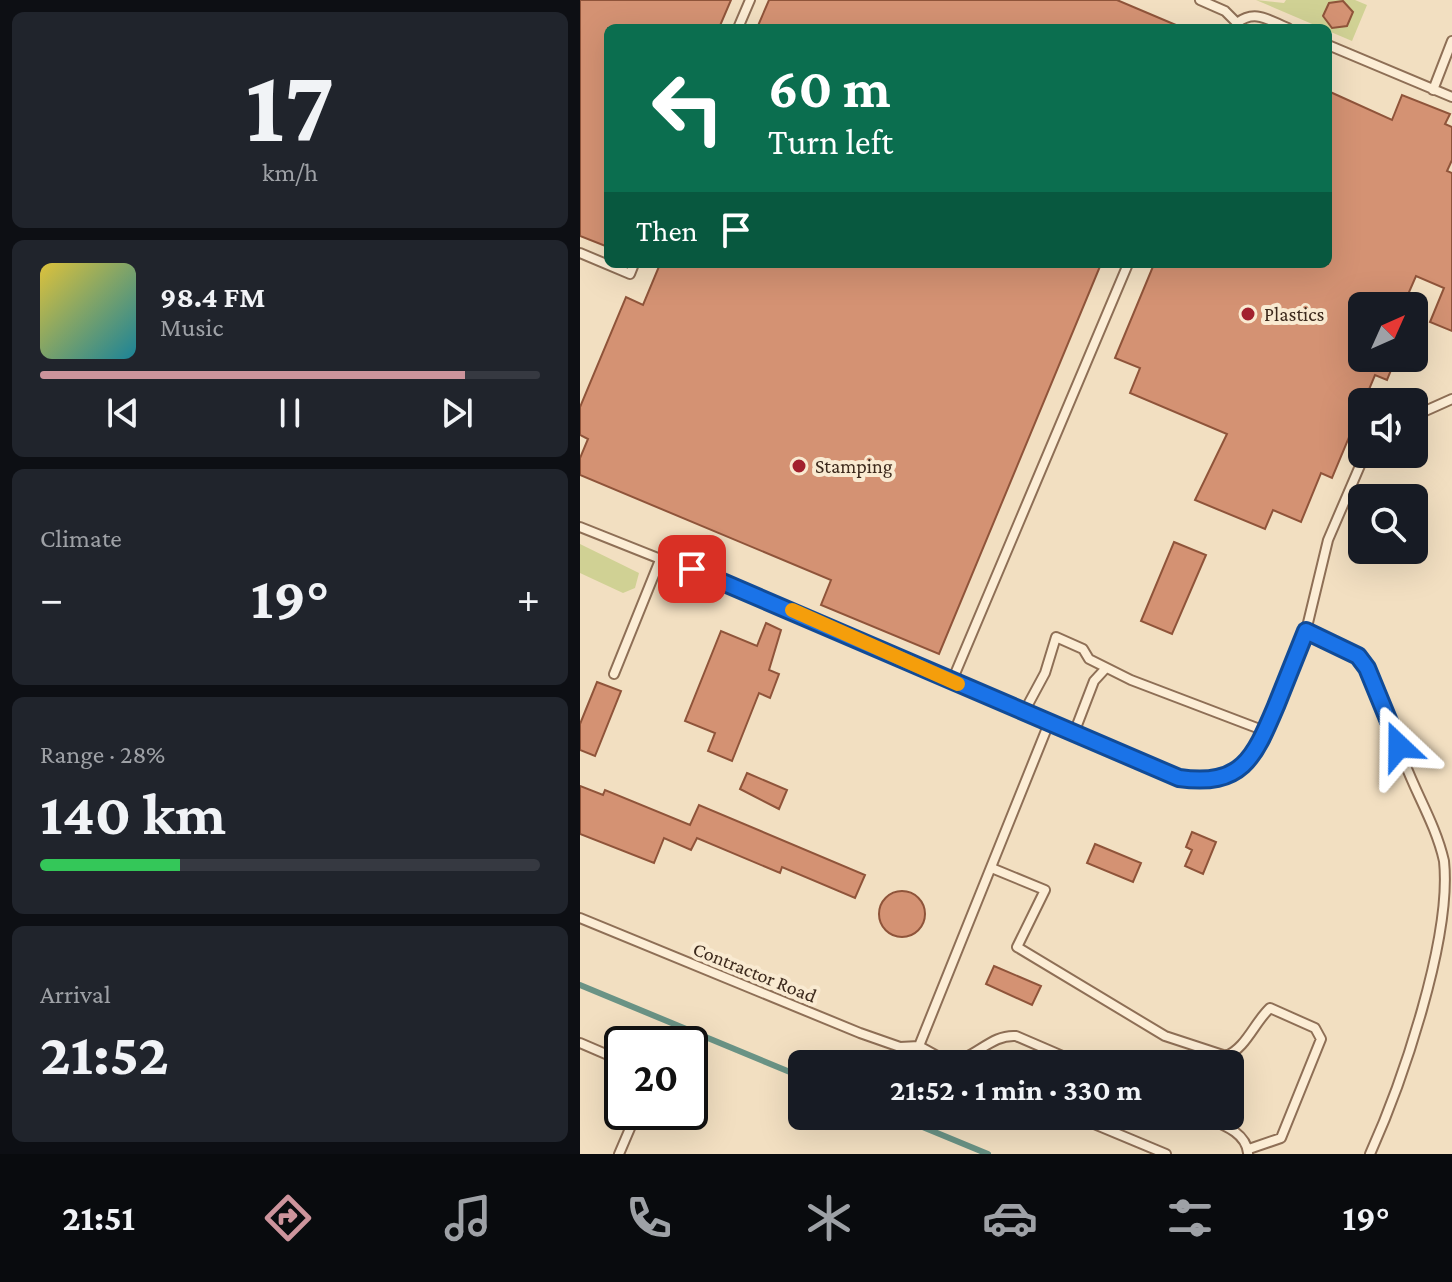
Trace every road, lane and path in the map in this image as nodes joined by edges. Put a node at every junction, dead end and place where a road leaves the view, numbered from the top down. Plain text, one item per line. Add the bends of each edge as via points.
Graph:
1 (750, 0) edge
2 (1200, 0) edge
3 (740, 24) edge
4 (1233, 24) edge
5 (1235, 24) edge
6 (1279, 24) edge
7 (1452, 41) edge
8 (1332, 47) edge
9 (1433, 90) junction
10 (1452, 97) edge
11 (580, 253) edge
12 (604, 263) edge
13 (616, 268) edge
14 (632, 268) edge
15 (1126, 268) edge
16 (1452, 399) edge
17 (1428, 410) edge
18 (1359, 468) edge
19 (580, 527) edge
20 (660, 560) junction
21 (1306, 631) junction
22 (1106, 668) junction
23 (614, 674) dead end
24 (952, 681) junction
25 (1024, 712) junction
26 (1049, 723) junction
27 (1265, 731) junction
28 (1074, 733) junction
29 (994, 869) junction
30 (580, 918) edge
31 (580, 1043) edge
32 (919, 1046) junction
33 (926, 1050) edge
34 (982, 1050) edge
35 (1048, 1050) edge
36 (604, 1053) edge
37 (629, 1130) edge
38 (1109, 1130) edge
39 (1229, 1130) edge
40 (1248, 1152) edge
41 (619, 1154) edge
42 (1166, 1154) edge
43 (1370, 1154) edge

1 - 3 lane
2 - 4 lane via 1225,11
5 - 6 lane via 1256,14
7 - 9 lane
8 - 9 lane
9 - 10 lane
11 - 12 lane
13 - 14 lane via 630,274
15 - 24 lane
16 - 17 lane
18 - 21 lane via 1322,557
19 - 20 lane
20 - 23 lane
20 - 24 lane
21 - 27 lane
21 - 43 lane via 1346,647 1367,668 1445,873 1433,978
22 - 25 lane via 1083,649 1056,637 1045,673
22 - 27 lane via 1178,701
22 - 28 lane via 1094,681
24 - 25 lane
25 - 26 lane
26 - 28 lane
26 - 29 lane
27 - 28 lane via 1250,760 1236,771 1199,781 1179,778
29 - 32 lane
29 - 40 lane via 1045,890 1017,947 1165,1036 1226,1056 1239,1051 1270,1008 1315,1028 1321,1039 1281,1138
30 - 32 lane, Contractor Road via 860,1033 900,1047
31 - 36 lane
32 - 33 lane
34 - 35 lane via 1005,1036 1016,1036
37 - 41 lane
38 - 42 lane
39 - 40 lane

